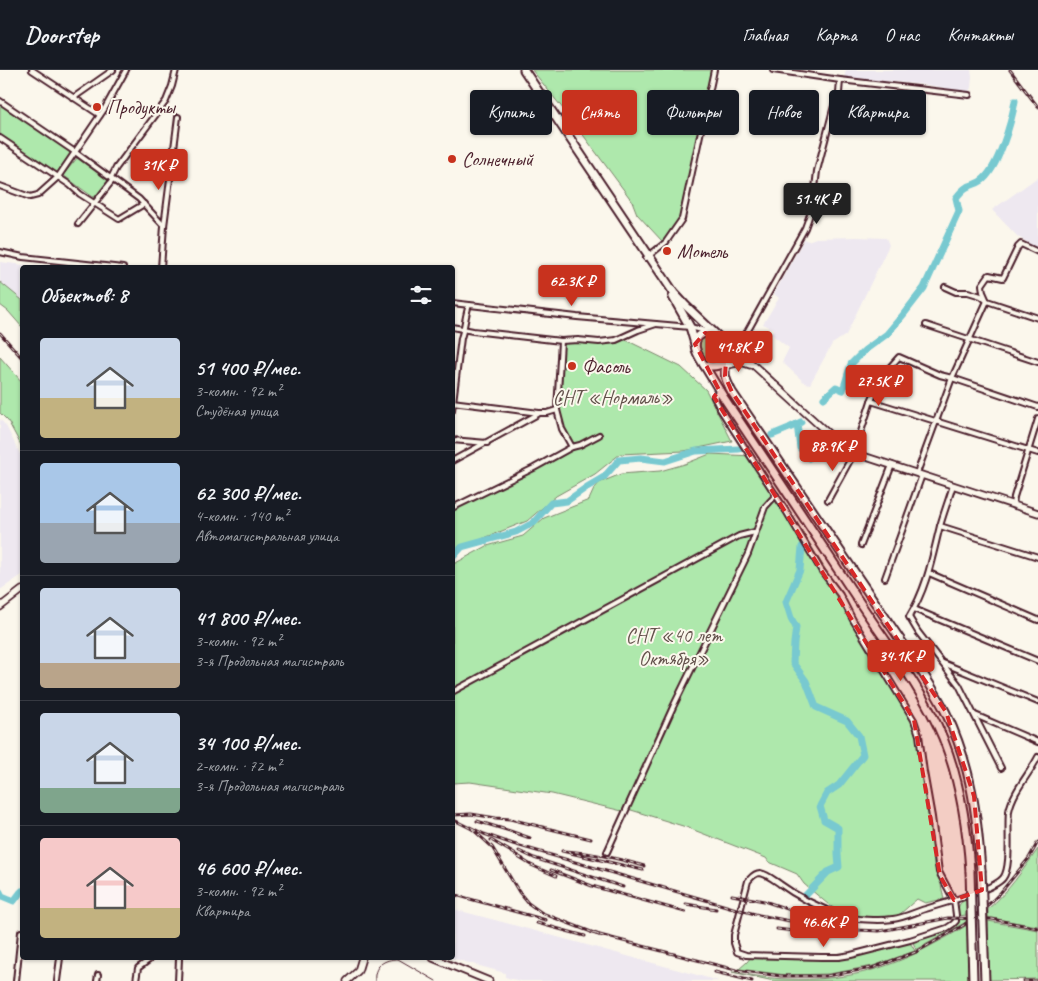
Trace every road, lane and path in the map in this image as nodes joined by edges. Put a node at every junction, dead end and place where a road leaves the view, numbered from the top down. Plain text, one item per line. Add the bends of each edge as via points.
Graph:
1 (32, 70) edge
2 (113, 70) edge
3 (126, 70) edge
4 (176, 70) edge
5 (520, 70) edge
6 (524, 70) edge
7 (714, 70) edge
8 (773, 70) edge
9 (840, 80) junction
10 (969, 95) dead end
11 (73, 98) junction
12 (0, 101) edge
13 (100, 115) junction
14 (178, 117) dead end
15 (0, 138) edge
16 (75, 152) junction
17 (58, 177) junction
18 (111, 178) junction
19 (0, 186) edge
20 (94, 203) junction
21 (144, 204) junction
22 (78, 224) dead end
23 (164, 226) junction
24 (0, 252) edge
25 (1038, 252) edge
26 (647, 256) junction
27 (96, 265) edge
28 (161, 265) edge
29 (945, 287) dead end
30 (987, 301) junction
31 (455, 303) edge
32 (469, 305) junction
33 (1038, 318) edge
34 (658, 324) junction
35 (926, 325) dead end
36 (455, 327) edge
37 (690, 327) junction
38 (465, 329) junction
39 (711, 333) junction
40 (969, 340) junction
41 (561, 341) junction
42 (695, 344) junction
43 (727, 345) junction
44 (736, 350) junction
45 (1038, 362) edge
46 (723, 364) junction
47 (704, 365) junction
48 (455, 366) edge
49 (459, 366) junction
50 (754, 367) junction
51 (952, 378) junction
52 (455, 390) edge
53 (719, 390) junction
54 (871, 401) junction
55 (455, 402) edge
56 (1038, 407) edge
57 (557, 410) junction
58 (539, 413) junction
59 (1038, 419) edge
60 (936, 421) junction
61 (599, 435) dead end
62 (455, 440) edge
63 (487, 443) junction
64 (572, 447) junction
65 (1028, 450) junction
66 (854, 453) junction
67 (1038, 453) edge
68 (455, 459) edge
69 (892, 465) junction
70 (920, 474) junction
71 (953, 485) junction
72 (776, 495) junction
73 (828, 500) dead end
74 (1013, 504) junction
75 (455, 507) edge
76 (1038, 513) edge
77 (940, 526) junction
78 (756, 532) junction
79 (861, 545) dead end
80 (1038, 558) edge
81 (929, 573) junction
82 (885, 578) dead end
83 (20, 592) edge
84 (0, 607) edge
85 (914, 609) junction
86 (1038, 620) edge
87 (1038, 661) edge
88 (942, 662) junction
89 (455, 690) edge
90 (1038, 702) edge
91 (975, 715) junction
92 (1038, 742) edge
93 (1038, 758) edge
94 (1001, 768) dead end
95 (606, 852) dead end
96 (954, 900) junction
97 (20, 942) edge
98 (60, 960) edge
99 (149, 960) dead end
100 (180, 960) edge
101 (361, 960) edge
102 (438, 960) edge
103 (98, 975) dead end
104 (354, 979) edge
105 (16, 981) edge
106 (57, 981) edge
107 (97, 981) edge
108 (136, 981) edge
109 (178, 981) edge
110 (347, 981) edge
111 (489, 981) edge
112 (973, 981) edge
113 (985, 981) edge

1 - 11 street
2 - 11 street
3 - 13 street
4 - 18 street via 166,101
5 - 26 highway
6 - 26 highway
7 - 26 street via 682,219 666,242
8 - 9 street
9 - 10 street
9 - 44 street via 817,171 813,206 805,228
11 - 13 street
12 - 16 street
13 - 16 street
14 - 23 street
15 - 17 street
16 - 17 street
16 - 18 street
17 - 19 street via 38,195 30,197
17 - 20 street
18 - 20 street via 112,181
18 - 21 street
20 - 21 street via 120,219
20 - 22 street
21 - 23 street
23 - 28 street
24 - 27 street
25 - 30 street via 1021,244 1003,278 989,275 982,285
26 - 37 highway
26 - 39 highway via 674,293
29 - 30 street via 981,296
30 - 33 street
30 - 40 street
31 - 32 street
32 - 34 street
32 - 38 street
34 - 37 street
34 - 41 street via 616,340
35 - 40 street
36 - 38 street
37 - 39 street
37 - 42 highway
38 - 41 street
38 - 49 street via 461,338
39 - 42 highway via 702,334
39 - 43 highway
40 - 45 street
40 - 51 street
41 - 57 street
42 - 47 highway
43 - 44 main road
43 - 46 highway
44 - 46 street
44 - 50 main road
46 - 47 highway via 714,367
46 - 50 main road via 742,362
46 - 113 highway, bridge via 732,392 946,712 969,776 977,817
47 - 53 highway
48 - 49 street
49 - 52 street
50 - 66 main road
51 - 54 street via 900,357 882,376
51 - 56 street
51 - 60 street
53 - 72 street via 714,397
53 - 112 highway, bridge via 904,668 942,736 957,779 965,820
54 - 60 street
54 - 66 street
55 - 58 street
57 - 58 street
57 - 64 street via 562,429
58 - 63 street
59 - 65 street
60 - 65 street
60 - 70 street
61 - 64 street
62 - 63 street
63 - 68 street
64 - 75 street
65 - 67 street
65 - 74 street
66 - 69 main road
66 - 73 street
69 - 70 main road
69 - 79 street
70 - 71 main road
70 - 82 street
71 - 74 main road
71 - 77 street
72 - 78 street via 764,507
72 - 96 street via 914,720 939,872
74 - 76 main road
77 - 80 street
77 - 81 street
78 - 89 street via 739,536
78 - 95 street via 745,562
81 - 85 street
81 - 86 street
83 - 84 main road
85 - 87 street
85 - 88 street via 909,617
88 - 90 street
88 - 91 street
91 - 92 street
91 - 94 street
93 - 96 street via 1013,798 1004,878
96 - 96 street via 956,921 947,928 851,955 746,955 737,952 734,943 748,881 761,873 804,900 844,917 895,919
97 - 105 street
98 - 106 street
99 - 108 street via 138,968
100 - 109 street
101 - 104 main road
102 - 111 main road
103 - 107 street
104 - 110 main road

